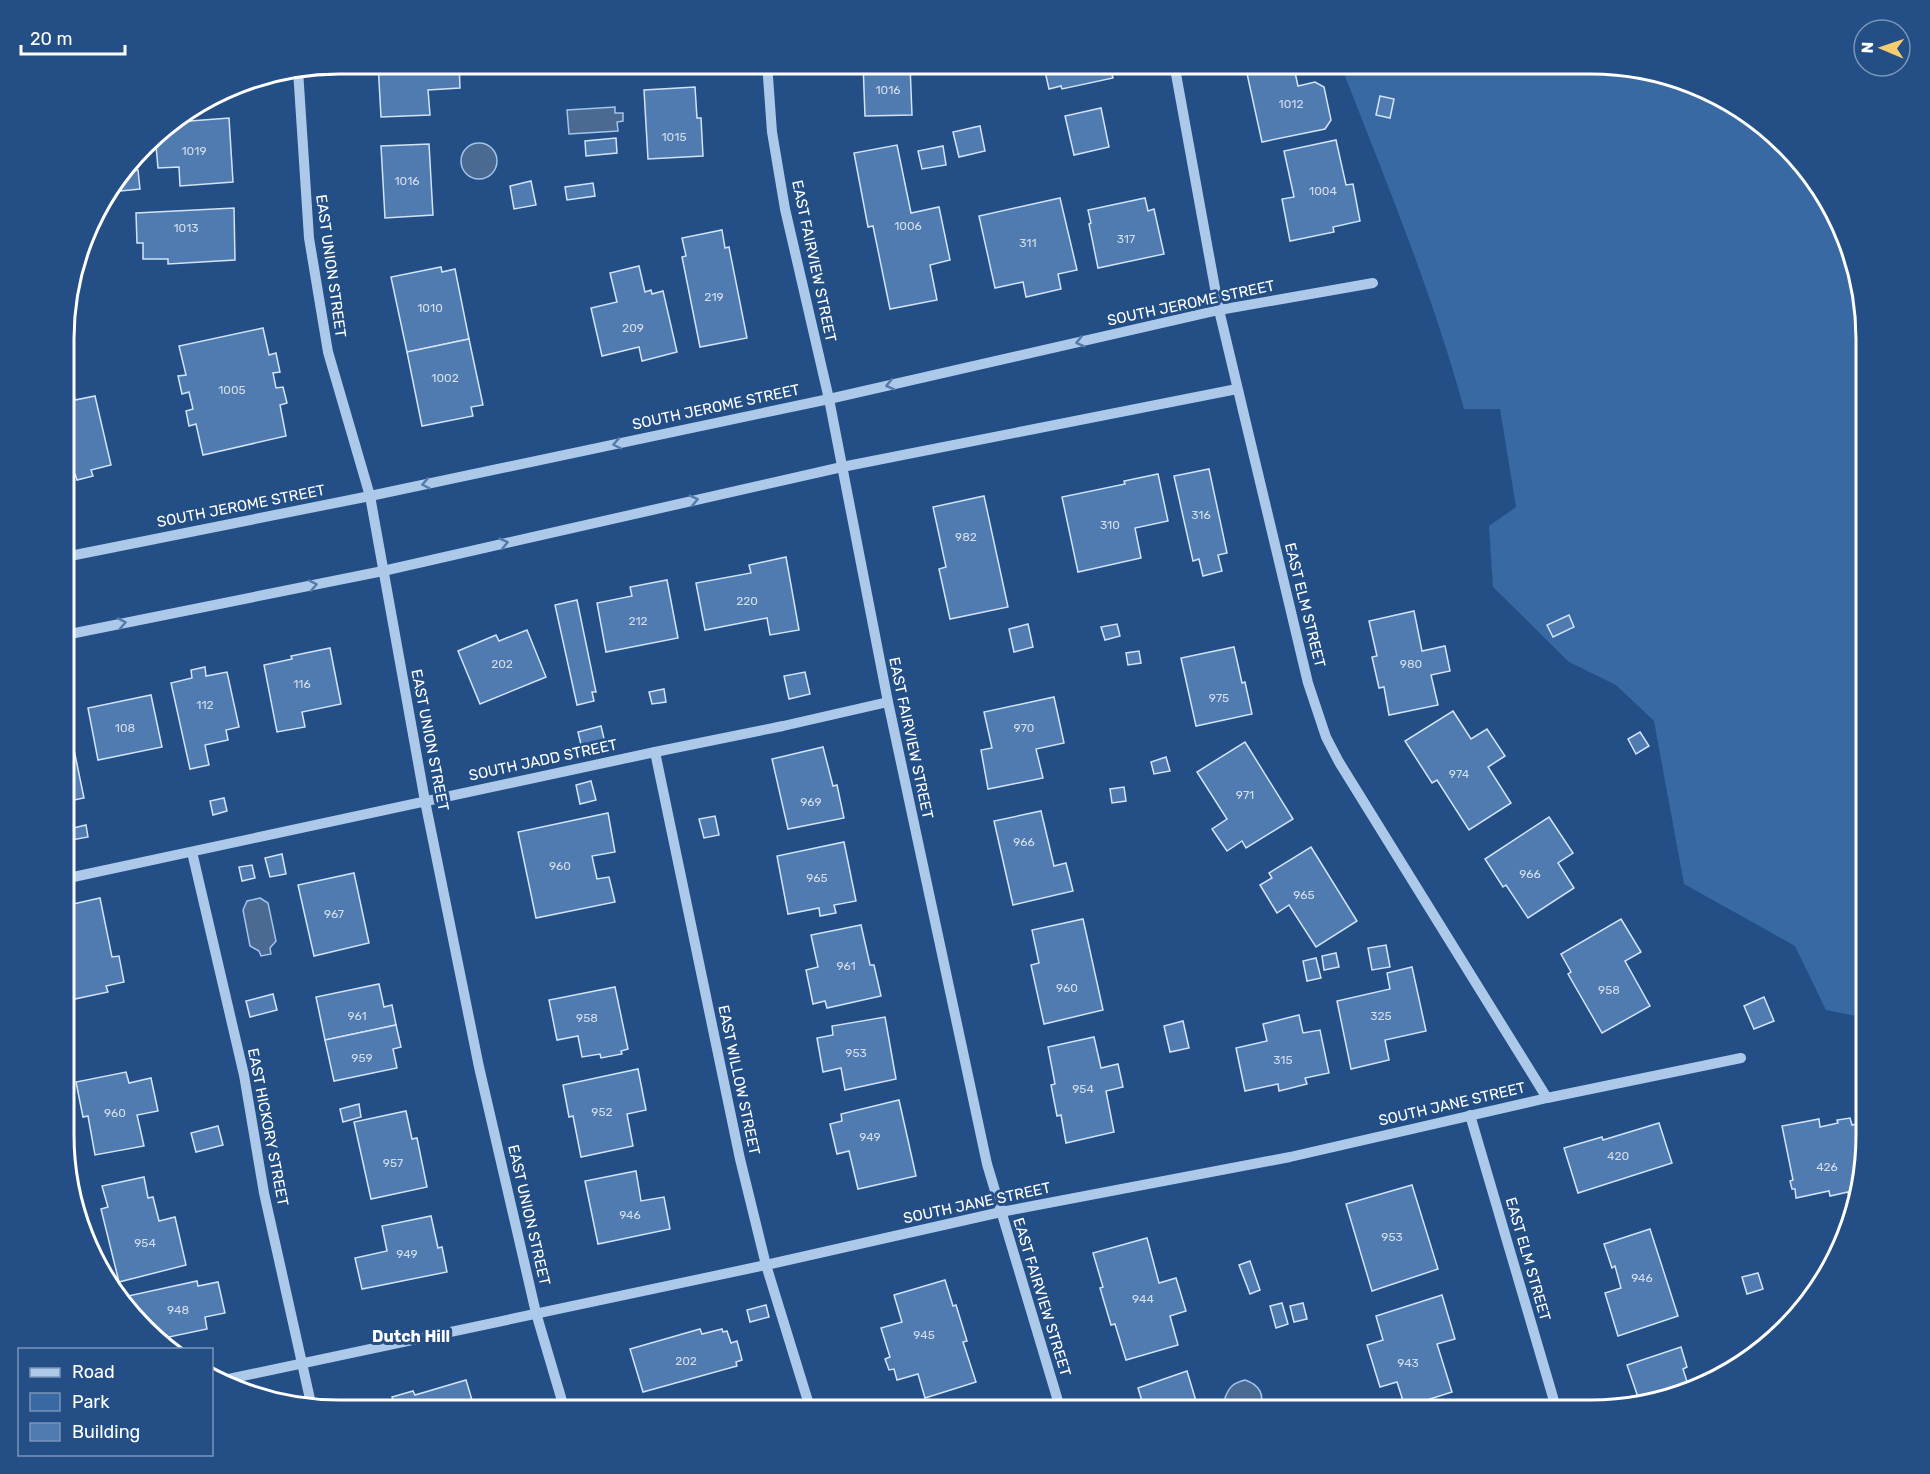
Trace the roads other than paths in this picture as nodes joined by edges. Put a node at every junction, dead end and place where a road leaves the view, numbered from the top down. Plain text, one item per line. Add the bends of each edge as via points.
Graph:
1 (768, 74) edge
2 (1176, 74) edge
3 (298, 77) edge
4 (1373, 283) dead end
5 (1219, 310) junction
6 (1238, 389) junction
7 (829, 399) junction
8 (842, 467) junction
9 (370, 496) junction
10 (74, 555) edge
11 (383, 571) junction
12 (74, 633) edge
13 (888, 702) junction
14 (655, 752) junction
15 (426, 801) junction
16 (192, 852) junction
17 (74, 877) edge
18 (1741, 1058) dead end
19 (1547, 1098) junction
20 (1470, 1115) junction
21 (1001, 1212) junction
22 (766, 1265) junction
23 (536, 1313) junction
24 (303, 1364) junction
25 (233, 1378) edge
26 (310, 1399) edge
27 (562, 1400) edge
28 (808, 1400) edge
29 (1058, 1400) edge
30 (1554, 1400) edge

1 - 7 street, EAST FAIRVIEW STREET via 772,132 785,209
2 - 5 street, EAST ELM STREET
3 - 9 street, EAST UNION STREET via 309,238 328,352
4 - 5 street, SOUTH JEROME STREET
5 - 6 street, EAST ELM STREET
5 -> 7 street, SOUTH JEROME STREET
6 - 8 street
6 - 19 street, EAST ELM STREET via 1308,683 1326,736
7 - 8 street, EAST FAIRVIEW STREET
7 -> 9 street, SOUTH JEROME STREET
11 -> 8 street
8 - 13 street, EAST FAIRVIEW STREET
9 - 10 street, SOUTH JEROME STREET
9 - 11 street, EAST UNION STREET
12 -> 11 street
11 - 15 street, EAST UNION STREET
13 - 14 street, SOUTH JADD STREET
13 - 21 street, EAST FAIRVIEW STREET via 987,1164
14 - 15 street, SOUTH JADD STREET
14 - 22 street, EAST WILLOW STREET
15 - 16 street, SOUTH JADD STREET
15 - 23 street, EAST UNION STREET via 479,1066
16 - 17 street, SOUTH JADD STREET
16 - 24 street, EAST HICKORY STREET via 244,1076 264,1193
18 - 19 street, SOUTH JANE STREET
19 - 20 street, SOUTH JANE STREET
20 - 21 street, SOUTH JANE STREET via 1290,1157
20 - 30 street, EAST ELM STREET
21 - 22 street, SOUTH JANE STREET
21 - 29 street, EAST FAIRVIEW STREET
22 - 23 street, SOUTH JANE STREET
22 - 28 street, EAST WILLOW STREET
23 - 24 street, SOUTH JANE STREET
23 - 27 street, EAST UNION STREET
24 - 25 street, SOUTH JANE STREET
24 - 26 street, EAST HICKORY STREET

